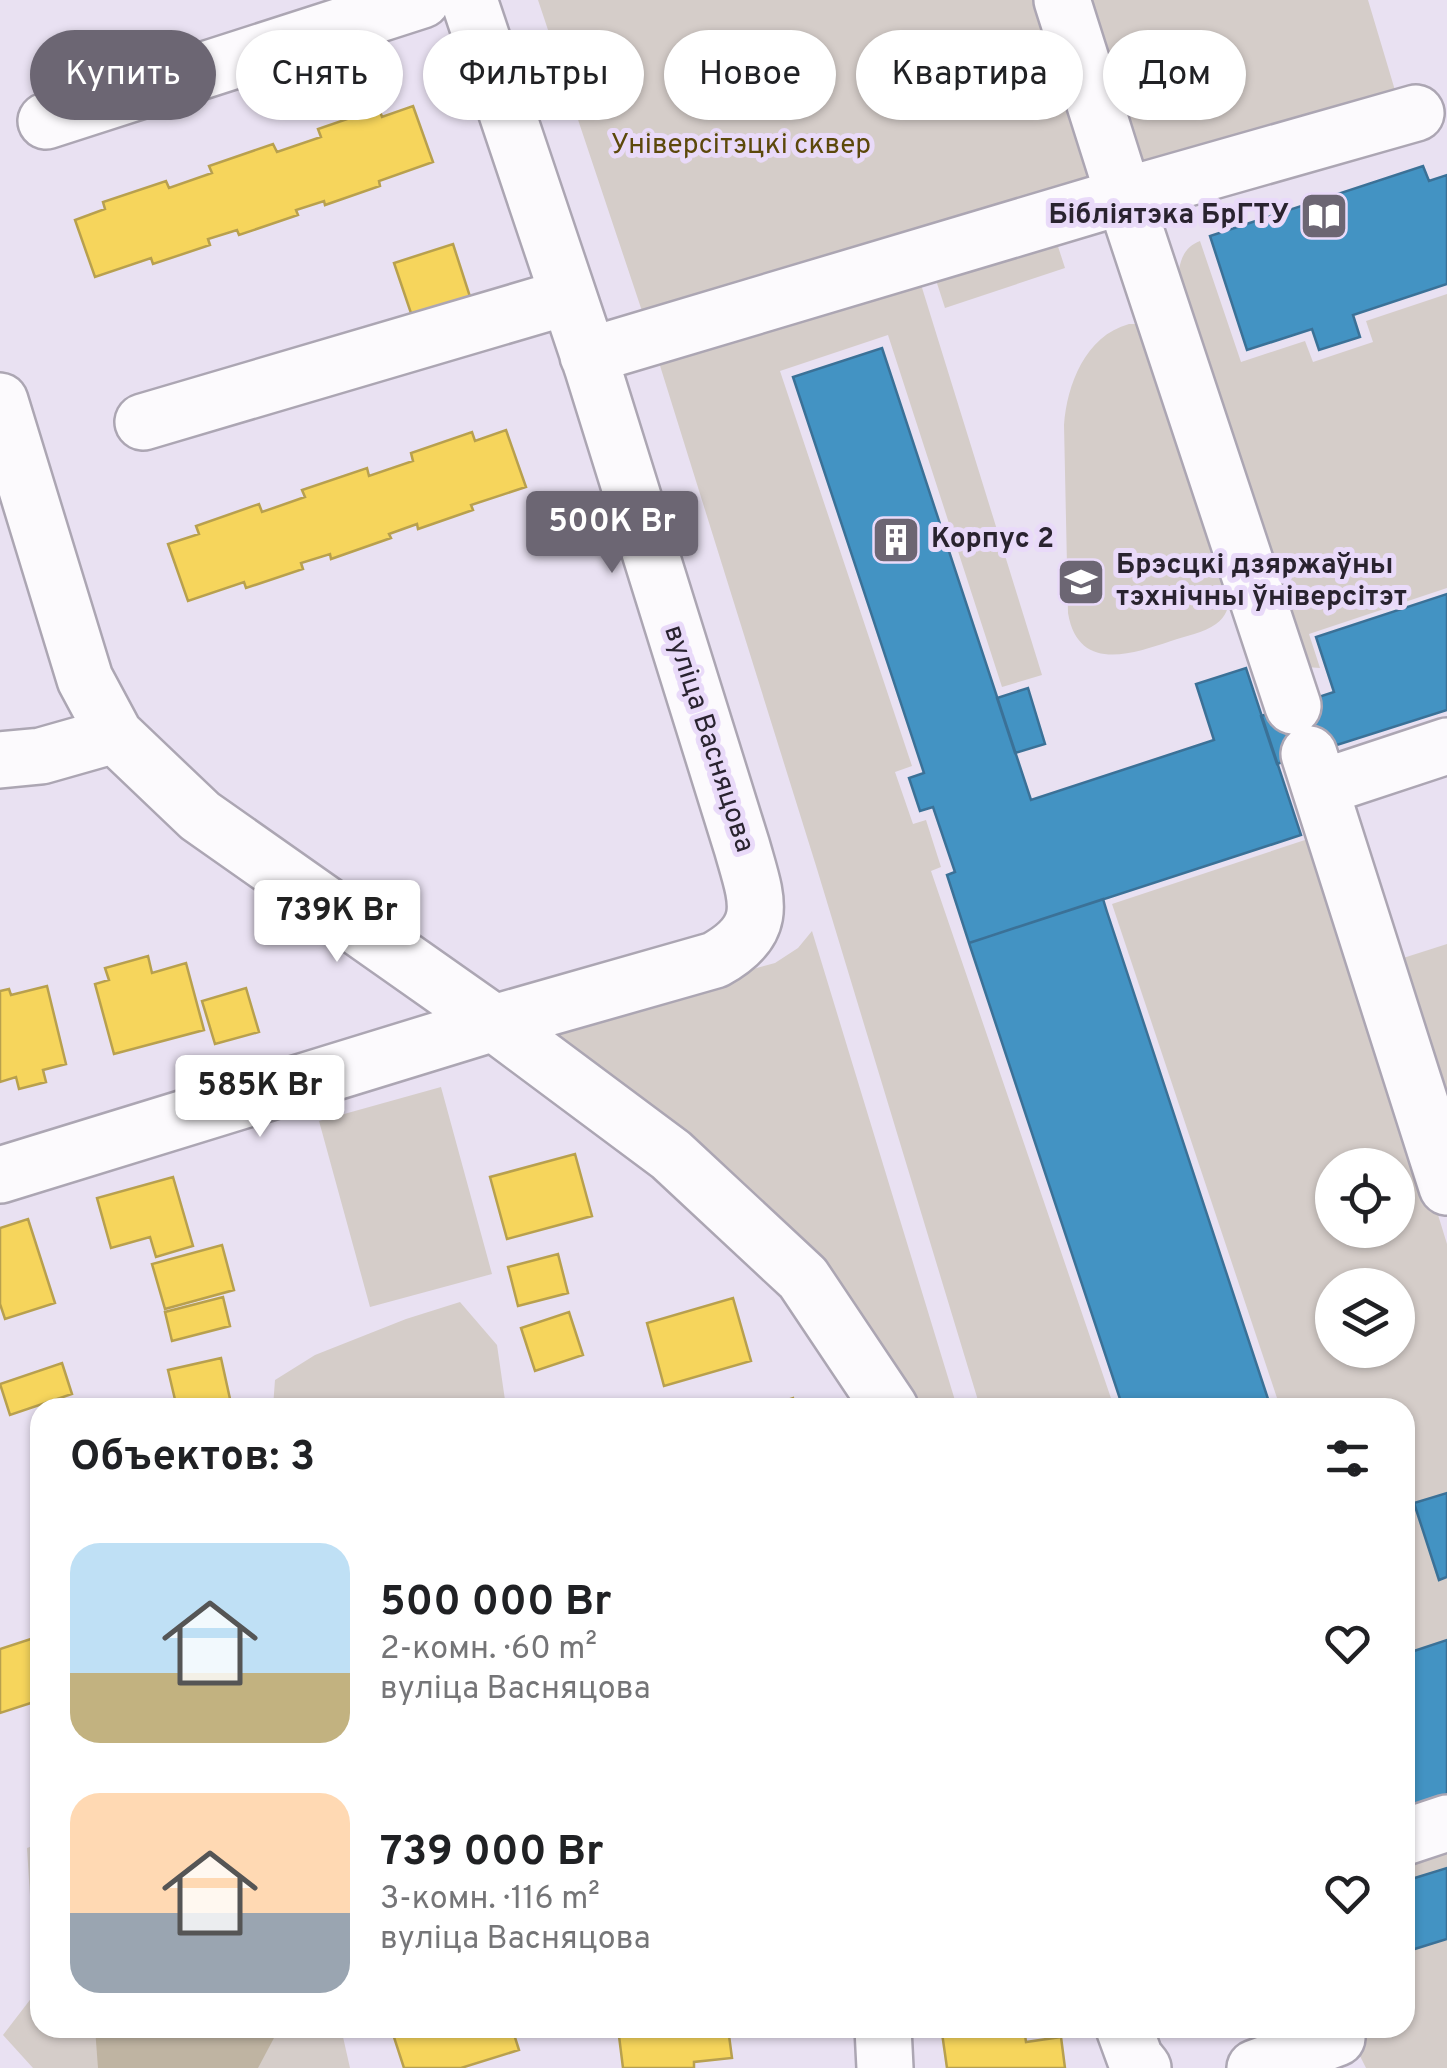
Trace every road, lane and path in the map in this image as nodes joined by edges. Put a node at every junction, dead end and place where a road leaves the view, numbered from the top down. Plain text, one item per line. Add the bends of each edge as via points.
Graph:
1 (422, 0) edge
2 (469, 0) edge
3 (1062, 0) edge
4 (1416, 113) dead end
5 (46, 121) dead end
6 (1124, 196) junction
7 (568, 297) junction
8 (588, 356) junction
9 (0, 401) edge
10 (143, 422) dead end
11 (115, 735) junction
12 (1447, 746) edge
13 (1307, 749) junction
14 (0, 760) edge
15 (494, 1023) junction
16 (0, 1175) edge
17 (1447, 1187) edge
18 (883, 1398) edge
19 (1447, 1823) edge
20 (1415, 1834) edge
21 (884, 2038) edge
22 (1128, 2038) edge
23 (1337, 2038) dead end
24 (885, 2068) edge
25 (1142, 2068) edge
26 (1255, 2068) edge

1 - 5 street
2 - 7 street, вуліца Васняцова
3 - 6 street
4 - 6 street
6 - 8 street
6 - 13 street
7 - 8 street, вуліца Васняцова
7 - 10 street
8 - 15 street, вуліца Васняцова via 742,847 755,921 746,938 714,960
9 - 11 street via 84,678
11 - 14 street
11 - 15 street via 200,816
12 - 13 street
13 - 17 street
15 - 16 street
15 - 18 street via 671,1154 804,1278
19 - 20 street
21 - 24 street
22 - 25 street
23 - 26 street

